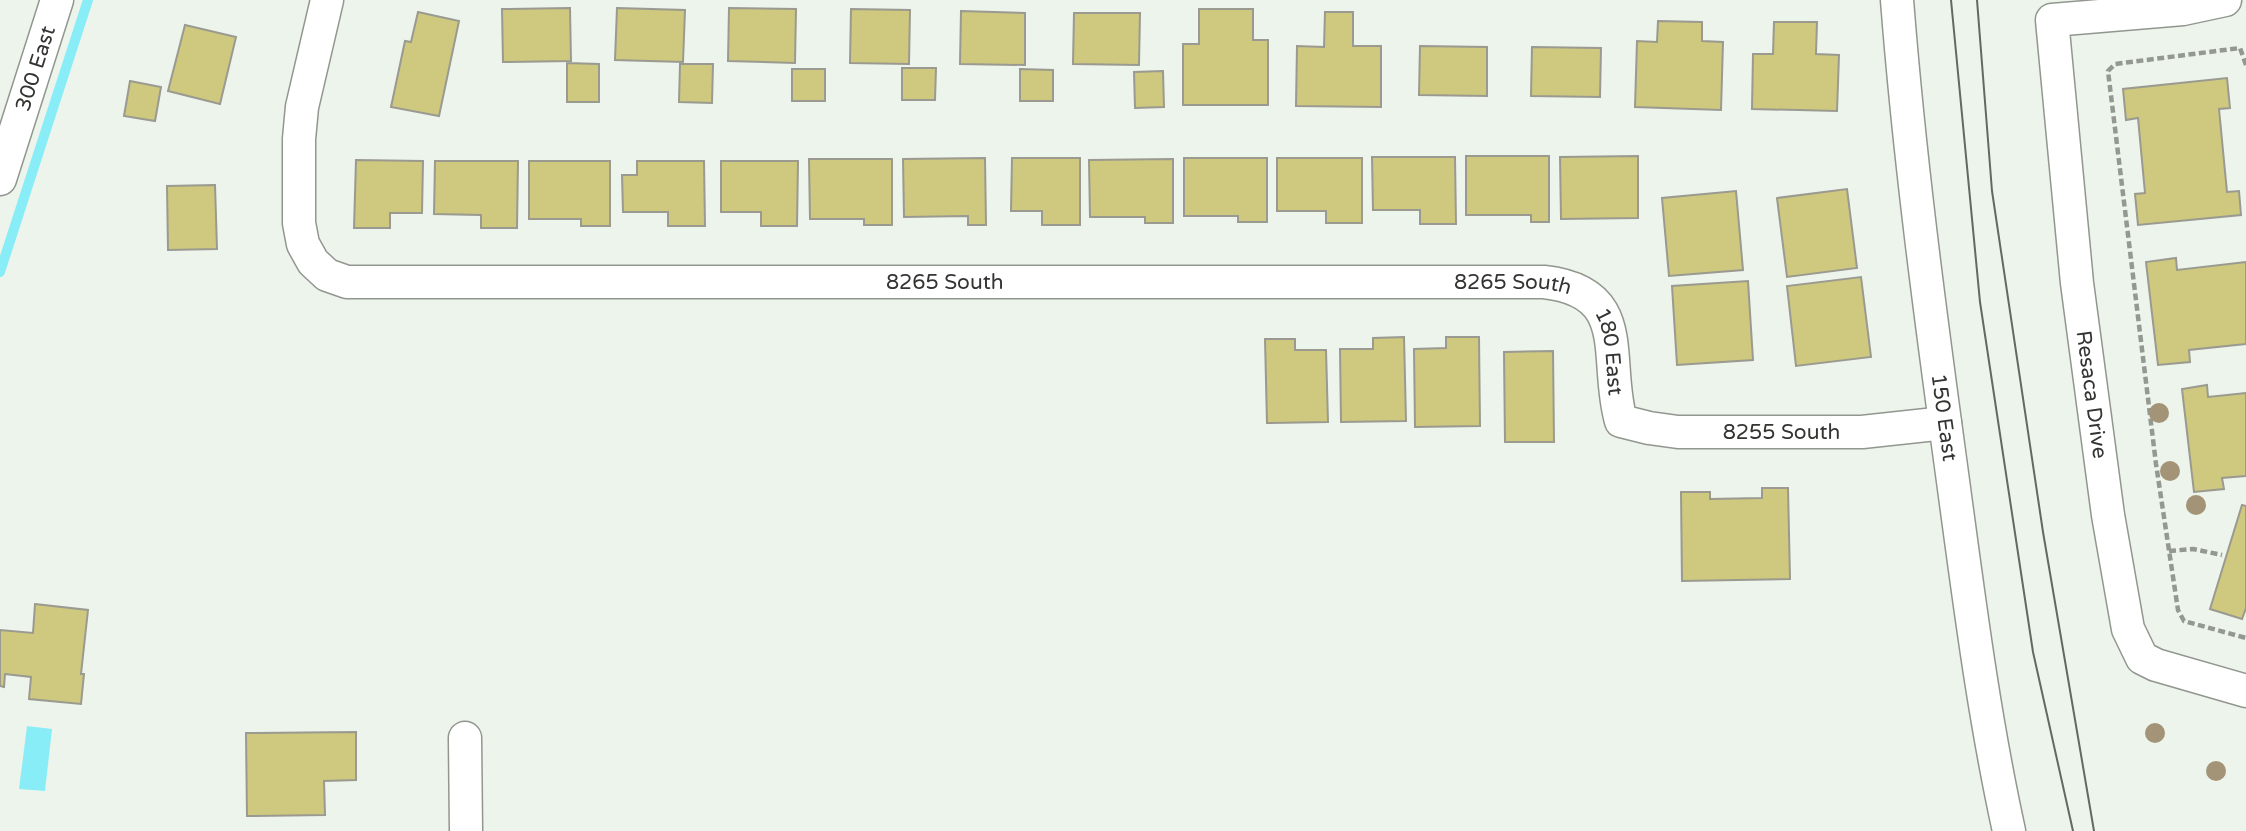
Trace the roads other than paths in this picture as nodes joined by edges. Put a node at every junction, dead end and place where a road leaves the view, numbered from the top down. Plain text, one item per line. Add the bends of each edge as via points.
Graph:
1 (57, 0) edge
2 (327, 0) edge
3 (1897, 0) edge
4 (2225, 0) edge
5 (0, 179) edge
6 (1582, 290) joint
7 (1621, 421) joint
8 (1945, 424) junction
9 (2246, 691) edge
10 (465, 738) dead end
11 (466, 831) edge
12 (2009, 831) edge

1 - 5 street, 300 East
2 - 6 street, 8265 South via 302,107 299,223 313,262 327,275 346,282 1544,282
3 - 8 street, 150 East via 1923,265
4 - 9 street, Resaca Drive via 2183,9 2052,20 2077,284 2128,629 2142,658
6 - 7 street, 180 East via 1607,320
7 - 8 street, 8255 South via 1678,432 1862,432
8 - 12 street, 150 East via 1972,625
10 - 11 street

